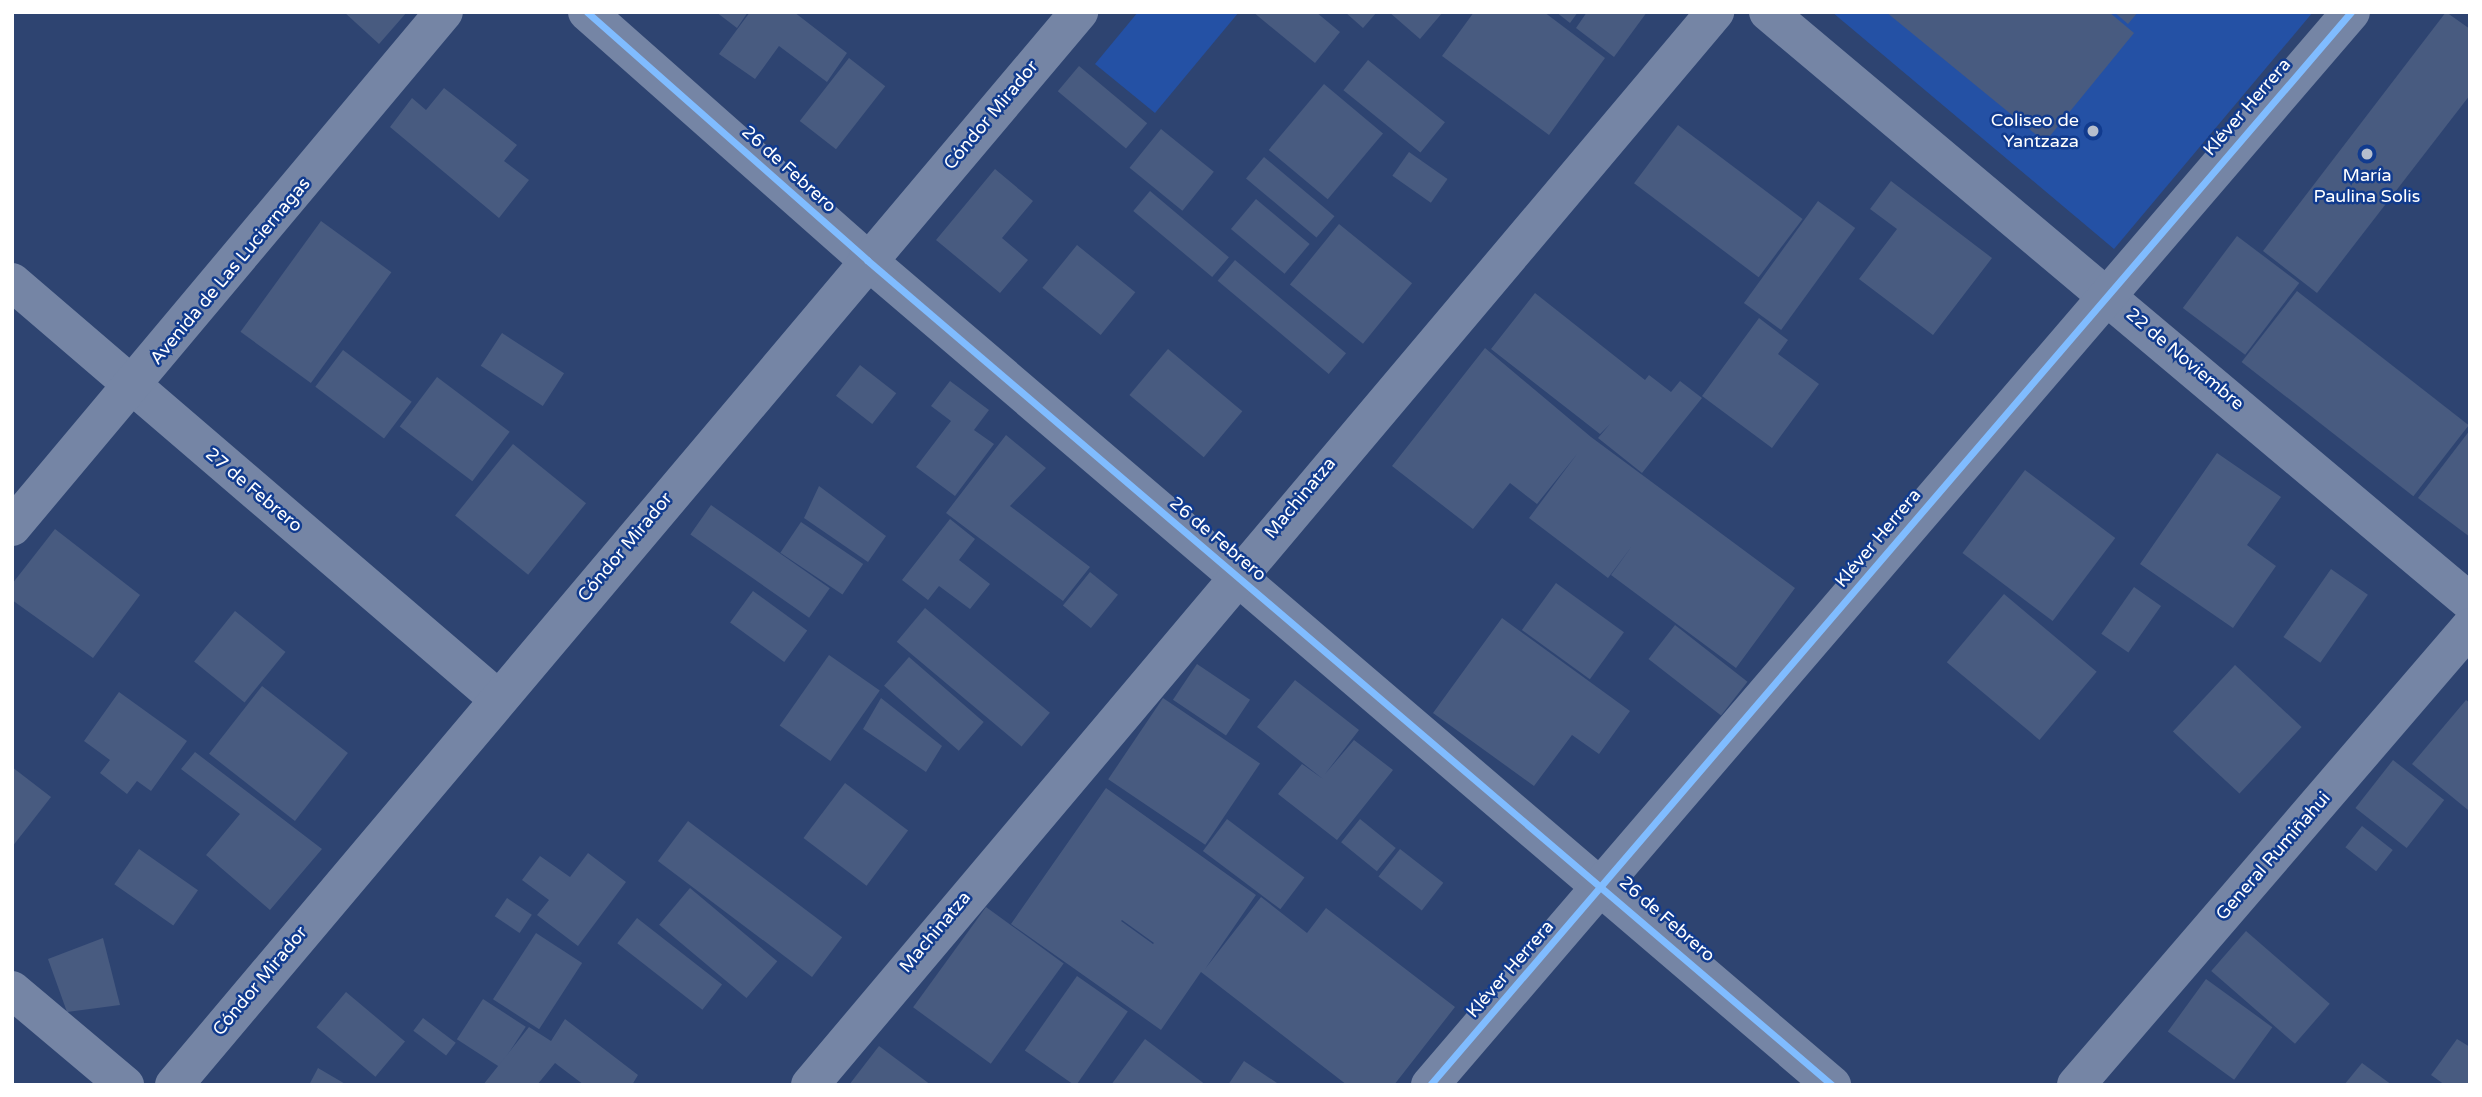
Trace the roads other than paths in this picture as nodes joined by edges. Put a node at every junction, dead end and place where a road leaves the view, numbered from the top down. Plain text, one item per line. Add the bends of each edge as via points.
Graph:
1 (444, 12) edge
2 (587, 12) edge
3 (1079, 12) edge
4 (1715, 12) edge
5 (1768, 12) edge
6 (2351, 12) edge
7 (867, 260) junction
8 (12, 282) edge
9 (2107, 293) junction
10 (133, 387) junction
11 (12, 527) edge
12 (1235, 575) junction
13 (2470, 602) edge
14 (2470, 627) edge
15 (497, 698) junction
16 (1604, 885) junction
17 (12, 990) edge
18 (125, 1085) edge
19 (174, 1085) edge
20 (810, 1085) edge
21 (1430, 1085) edge
22 (1832, 1085) edge
23 (2076, 1085) edge

1 - 10 street, Avenida de Las Luciernagas
2 - 7 street, 26 de Febrero
3 - 7 street, Cóndor Mirador
4 - 12 street, Machinatza
5 - 9 street, 22 de Noviembre
6 - 9 street, Kléver Herrera
7 - 12 street, 26 de Febrero
7 - 15 street, Cóndor Mirador
8 - 10 street, 27 de Febrero
9 - 13 street, 22 de Noviembre
9 - 16 street, Kléver Herrera
10 - 11 street, Avenida de Las Luciernagas
10 - 15 street, 27 de Febrero
12 - 16 street, 26 de Febrero
12 - 20 street, Machinatza
14 - 23 street, General Rumiñahui
15 - 19 street, Cóndor Mirador
16 - 21 street, Kléver Herrera
16 - 22 street, 26 de Febrero
17 - 18 street

